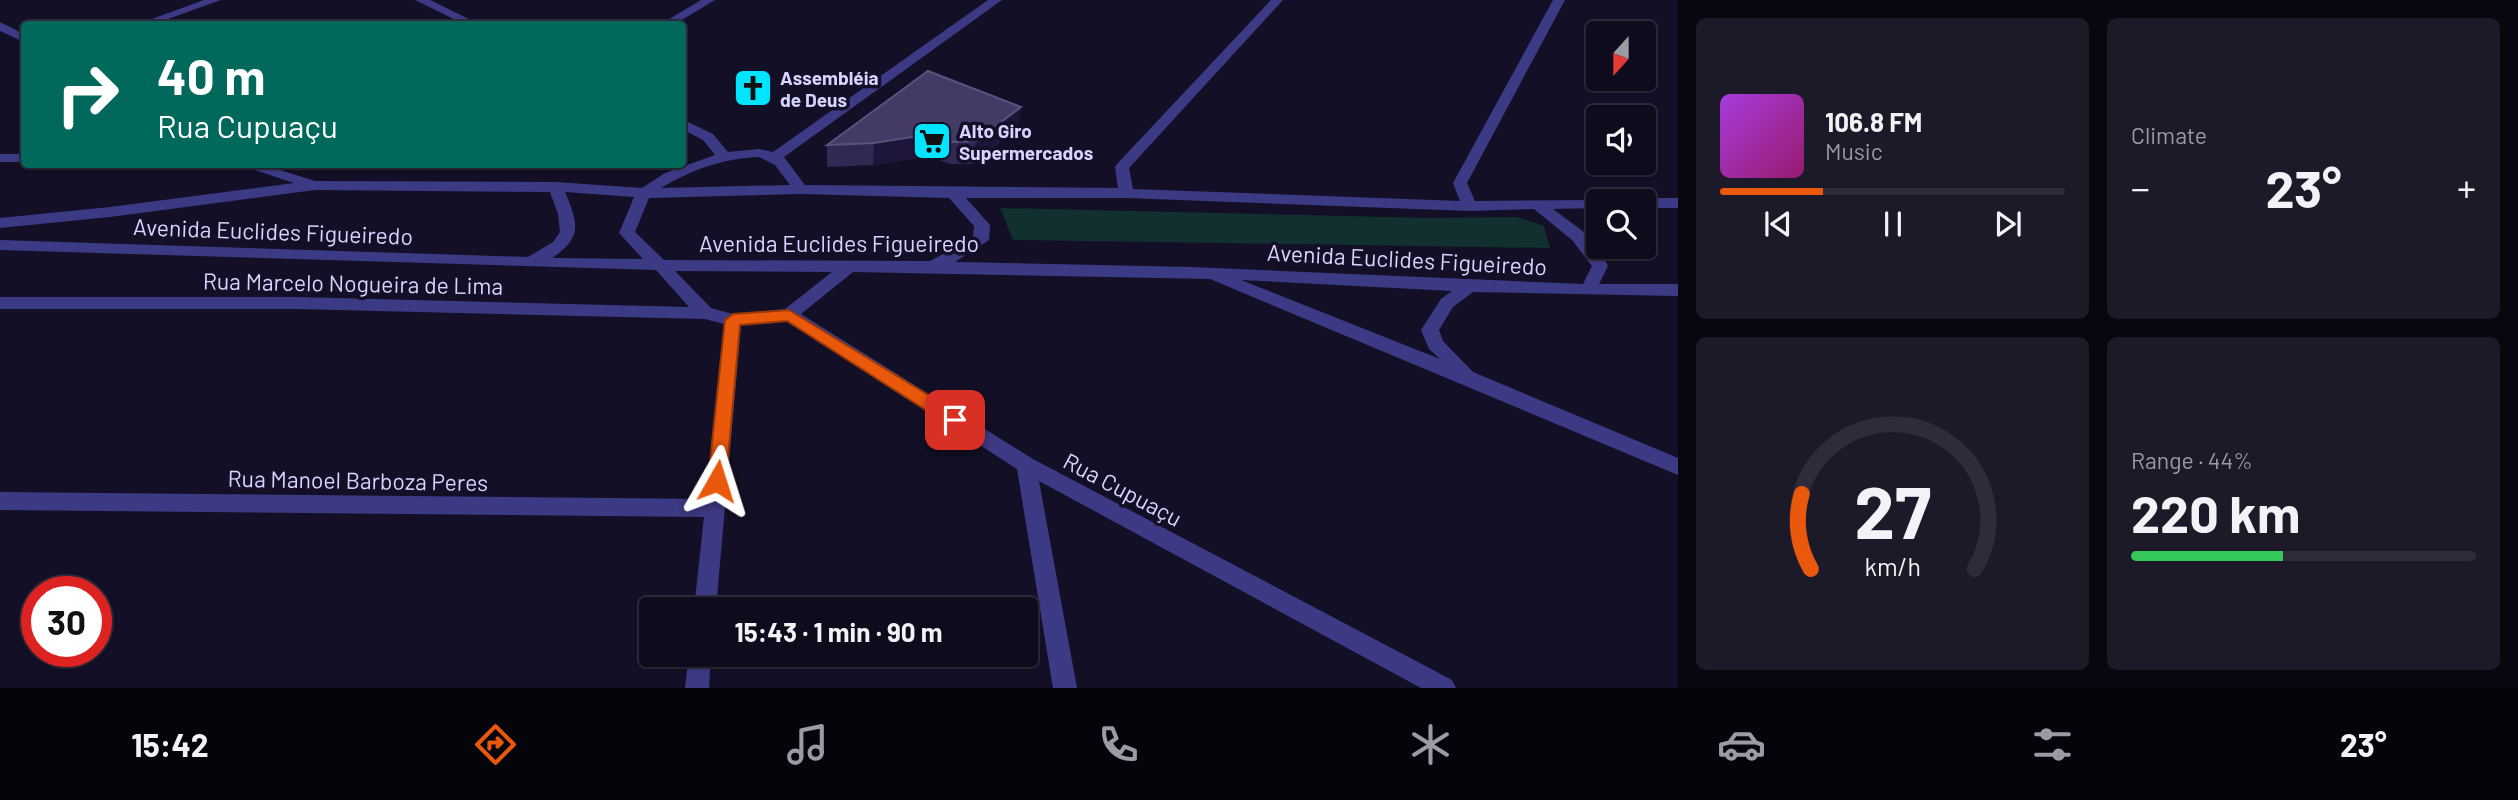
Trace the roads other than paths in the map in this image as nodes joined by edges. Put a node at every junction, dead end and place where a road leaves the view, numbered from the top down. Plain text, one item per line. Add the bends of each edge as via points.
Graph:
1 (215, 0) edge
2 (421, 0) edge
3 (709, 0) edge
4 (996, 0) edge
5 (1277, 0) edge
6 (1559, 0) edge
7 (153, 21) edge
8 (466, 21) edge
9 (672, 21) edge
10 (0, 26) edge
11 (21, 36) edge
12 (0, 37) edge
13 (21, 38) edge
14 (686, 125) edge
15 (775, 156) junction
16 (726, 157) junction
17 (0, 158) edge
18 (21, 158) edge
19 (258, 168) edge
20 (315, 185) junction
21 (555, 187) junction
22 (801, 189) junction
23 (645, 193) junction
24 (953, 193) junction
25 (1126, 193) junction
26 (1656, 203) edge
27 (1678, 203) edge
28 (1537, 204) junction
29 (1586, 204) edge
30 (1470, 206) junction
31 (0, 223) edge
32 (0, 245) edge
33 (531, 262) junction
34 (660, 265) junction
35 (936, 265) junction
36 (848, 267) junction
37 (1204, 272) junction
38 (1468, 287) junction
39 (1588, 290) junction
40 (1678, 290) edge
41 (0, 303) edge
42 (705, 313) junction
43 (789, 315) junction
44 (733, 320) junction
45 (1471, 379) junction
46 (1026, 465) junction
47 (1678, 467) edge
48 (0, 500) edge
49 (715, 508) junction
50 (706, 597) edge
51 (699, 667) edge
52 (1414, 680) edge
53 (697, 688) edge
54 (1065, 688) edge
55 (1444, 688) edge

1 - 7 street
2 - 8 street
3 - 9 street
4 - 15 street
5 - 25 street via 1122,167
6 - 30 street via 1460,183
10 - 11 street
12 - 13 street
14 - 16 street via 708,136
15 - 16 street
15 - 22 street
16 - 23 street via 677,173
17 - 18 street
19 - 20 street
20 - 21 street, Avenida Euclides Figueiredo
20 - 31 street, Avenida Euclides Figueiredo
21 - 23 street, Avenida Euclides Figueiredo
21 - 33 street via 568,231 562,246
22 - 23 street, Avenida Euclides Figueiredo
22 - 24 street, Avenida Euclides Figueiredo
23 - 34 street via 633,211 627,233
24 - 25 street, Avenida Euclides Figueiredo
24 - 35 street via 982,225 981,240
25 - 30 street, Avenida Euclides Figueiredo
26 - 27 street
28 - 29 street, Avenida Euclides Figueiredo
28 - 30 street, Avenida Euclides Figueiredo
28 - 39 street via 1578,236 1600,266
32 - 33 street, Avenida Euclides Figueiredo
33 - 34 street, Avenida Euclides Figueiredo
34 - 36 street, Avenida Euclides Figueiredo
34 - 42 street
35 - 36 street, Avenida Euclides Figueiredo
35 - 37 street, Avenida Euclides Figueiredo
36 - 43 street
37 - 38 street, Avenida Euclides Figueiredo
37 - 45 street
38 - 39 street, Avenida Euclides Figueiredo
38 - 45 street via 1447,303 1430,330 1435,344
39 - 40 street, Avenida Euclides Figueiredo
41 - 42 street, Rua Marcelo Nogueira de Lima via 296,303
42 - 44 street
43 - 44 street
43 - 46 street, Rua Cupuaçu
44 - 49 street
45 - 47 street
46 - 52 street, Rua Cupuaçu
46 - 54 street
48 - 49 street, Rua Manoel Barboza Peres
49 - 50 street
51 - 53 street
52 - 55 street, Rua Cupuaçu

